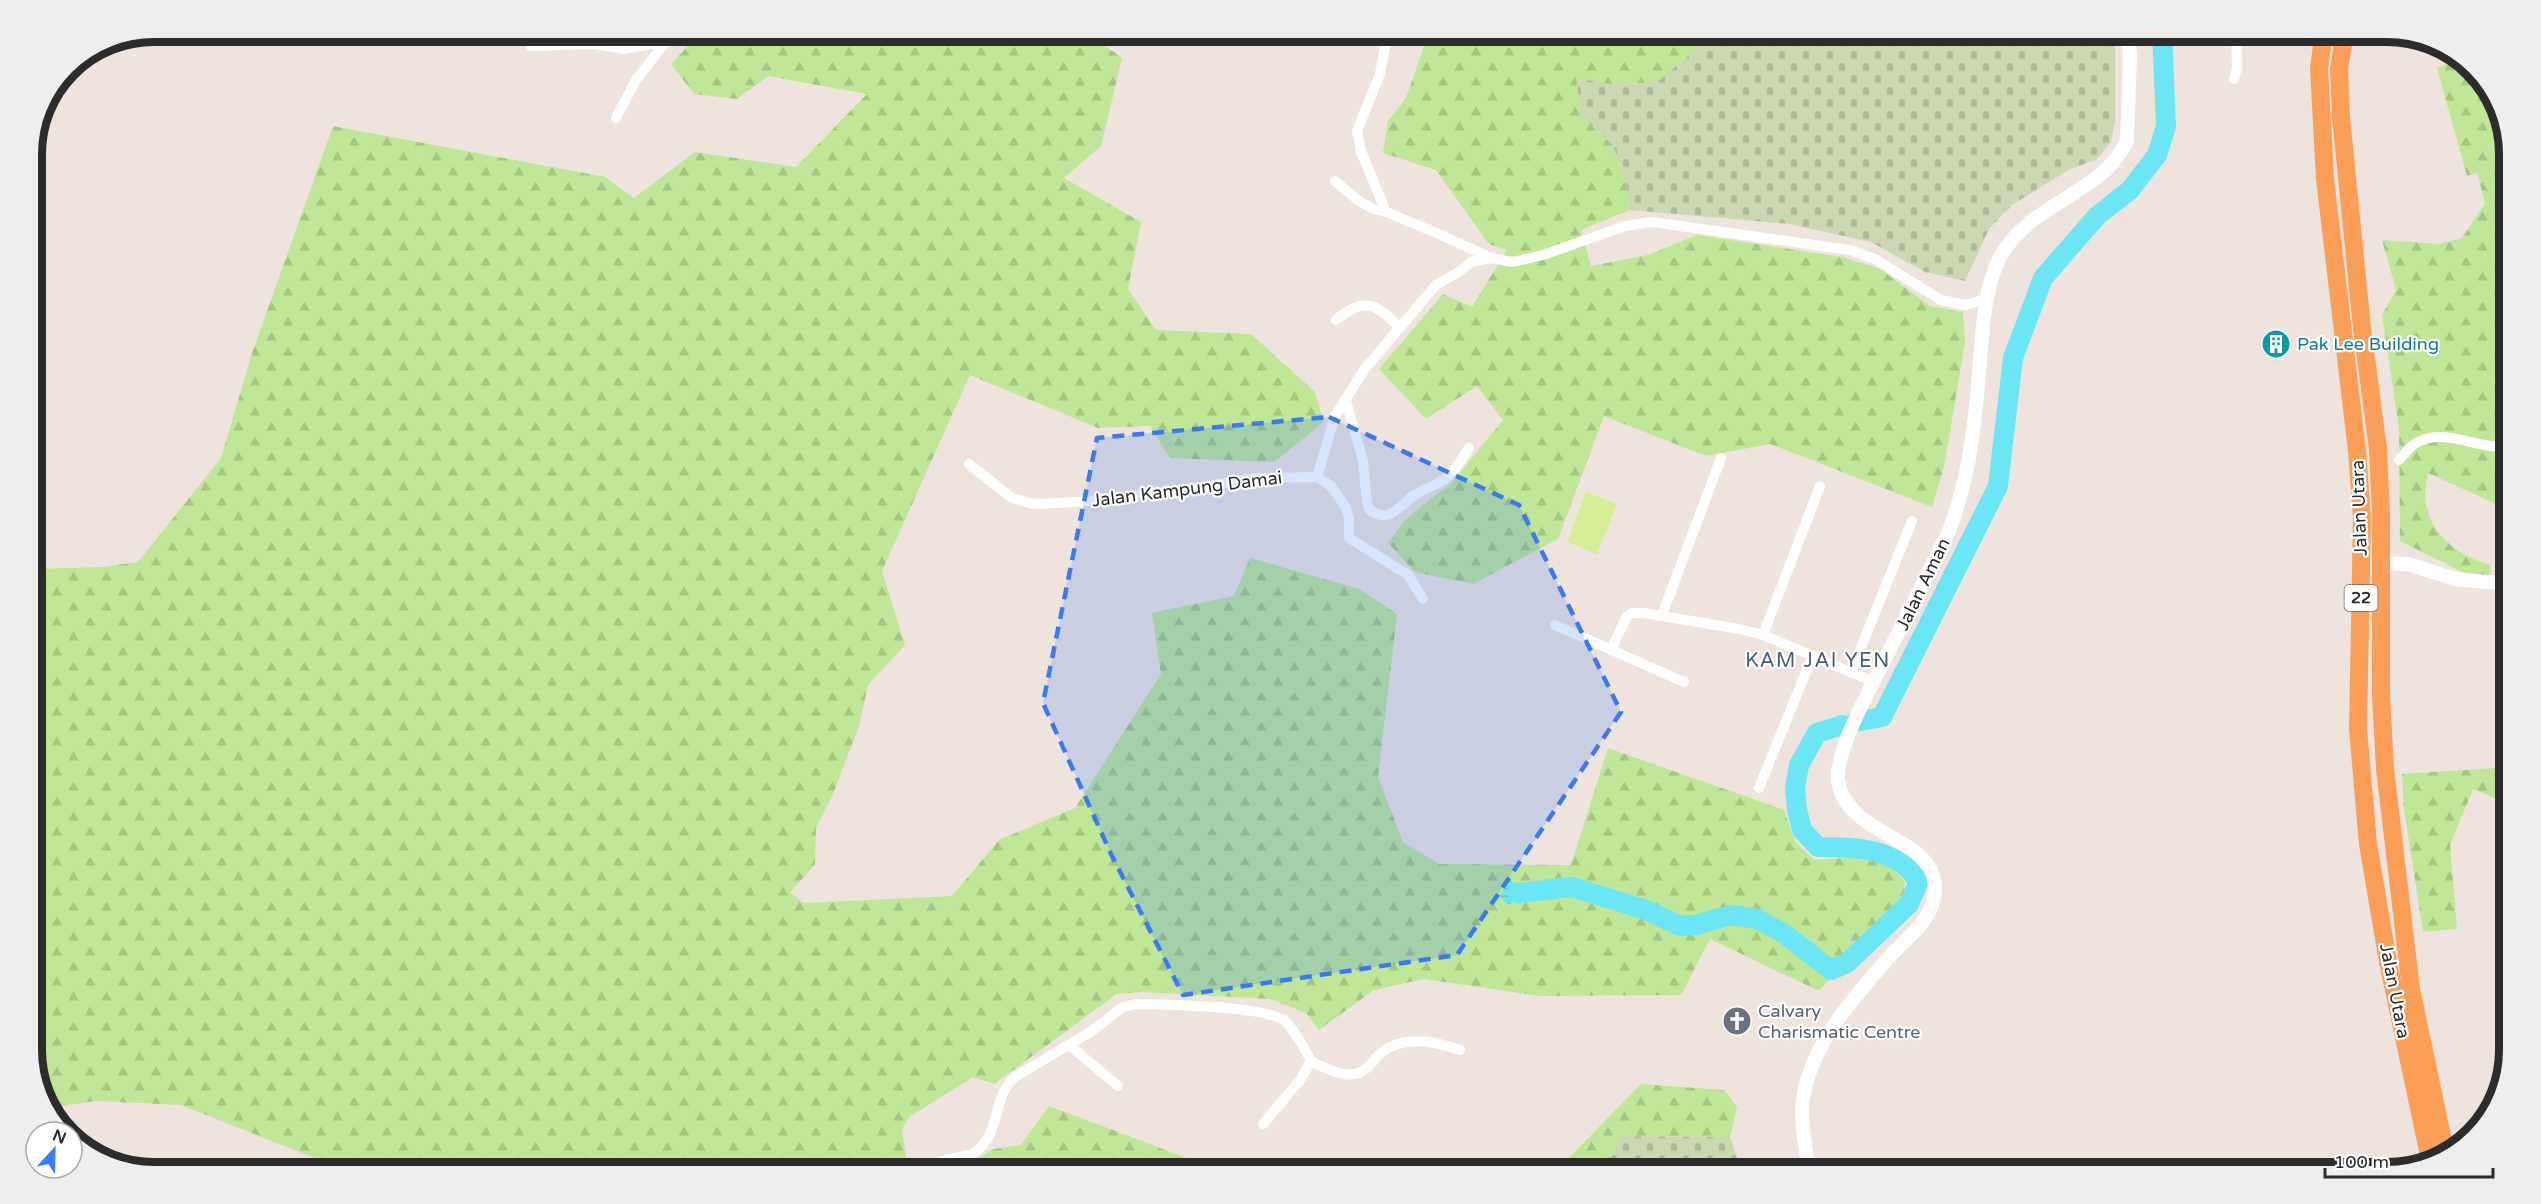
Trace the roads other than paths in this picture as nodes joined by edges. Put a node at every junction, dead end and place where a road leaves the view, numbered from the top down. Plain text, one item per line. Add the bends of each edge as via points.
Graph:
1 (667, 42) edge
2 (1386, 42) edge
3 (2128, 42) edge
4 (2236, 42) edge
5 (2323, 42) edge
6 (2343, 42) edge
7 (664, 45) junction
8 (531, 46) dead end
9 (2234, 79) dead end
10 (616, 118) dead end
11 (1335, 181) dead end
12 (1386, 212) junction
13 (1491, 258) junction
14 (1988, 298) junction
15 (1336, 320) dead end
16 (1400, 328) junction
17 (1346, 401) junction
18 (2499, 447) edge
19 (1469, 448) dead end
20 (1721, 458) dead end
21 (2399, 460) dead end
22 (969, 464) dead end
23 (1317, 477) junction
24 (1820, 486) dead end
25 (1912, 521) dead end
26 (2380, 564) junction
27 (2499, 583) edge
28 (1423, 599) dead end
29 (1662, 615) junction
30 (1555, 625) dead end
31 (1763, 635) junction
32 (1611, 650) junction
33 (1812, 657) junction
34 (1851, 672) junction
35 (1683, 682) dead end
36 (1874, 682) junction
37 (1759, 788) dead end
38 (1069, 1045) junction
39 (1460, 1050) dead end
40 (1311, 1061) junction
41 (1118, 1086) dead end
42 (1263, 1124) dead end
43 (2444, 1146) edge
44 (2429, 1154) edge
45 (940, 1162) edge
46 (1807, 1162) edge

1 - 7 street
2 - 12 street via 1380,74 1358,131 1361,151
3 - 14 street, Jalan Aman via 2129,128 2122,150 2106,170 2040,213 2010,241 1998,260
4 - 9 street
5 - 44 highway, Jalan Utara / 22 via 2319,68 2325,179 2362,518 2358,729 2368,844 2388,962
6 - 26 highway, Jalan Utara / 22 via 2339,69 2341,117 2378,449
7 - 8 street via 625,49 594,44
7 - 10 street via 636,80
11 - 12 street via 1359,201
12 - 13 street
13 - 14 street via 1513,262 1625,226 1665,223 1850,250 1875,259 1941,300 1966,305
13 - 16 street via 1471,262 1436,285
14 - 36 street, Jalan Aman via 1973,434 1958,508
15 - 16 street via 1350,308 1377,306
16 - 17 street via 1364,370
17 - 19 street via 1363,460 1367,503 1378,514 1385,516 1399,510 1411,497 1446,479
17 - 23 street via 1335,416
18 - 21 street via 2439,437 2414,443
20 - 29 street
22 - 23 street, Jalan Kampung Damai via 1012,498 1033,504 1096,501 1256,478
23 - 28 street via 1331,486 1345,506 1349,538 1408,576
24 - 31 street
25 - 34 street
26 - 27 street via 2408,564 2455,579
26 - 43 highway, Jalan Utara / 22 via 2385,769 2411,989
29 - 31 street
29 - 32 street via 1627,616
30 - 32 street
31 - 33 street
32 - 35 street
33 - 34 street
33 - 37 street
34 - 36 street
36 - 46 street, Jalan Aman via 1838,766 1838,781 1851,810 1913,849 1925,861 1935,888 1933,903 1926,918 1869,982 1813,1059 1802,1111
38 - 40 street via 1123,1007 1221,1007 1284,1021
38 - 41 street
38 - 45 street via 1007,1084 993,1128 979,1150
39 - 40 street via 1438,1042 1405,1042 1386,1049 1365,1070 1355,1074
40 - 42 street

